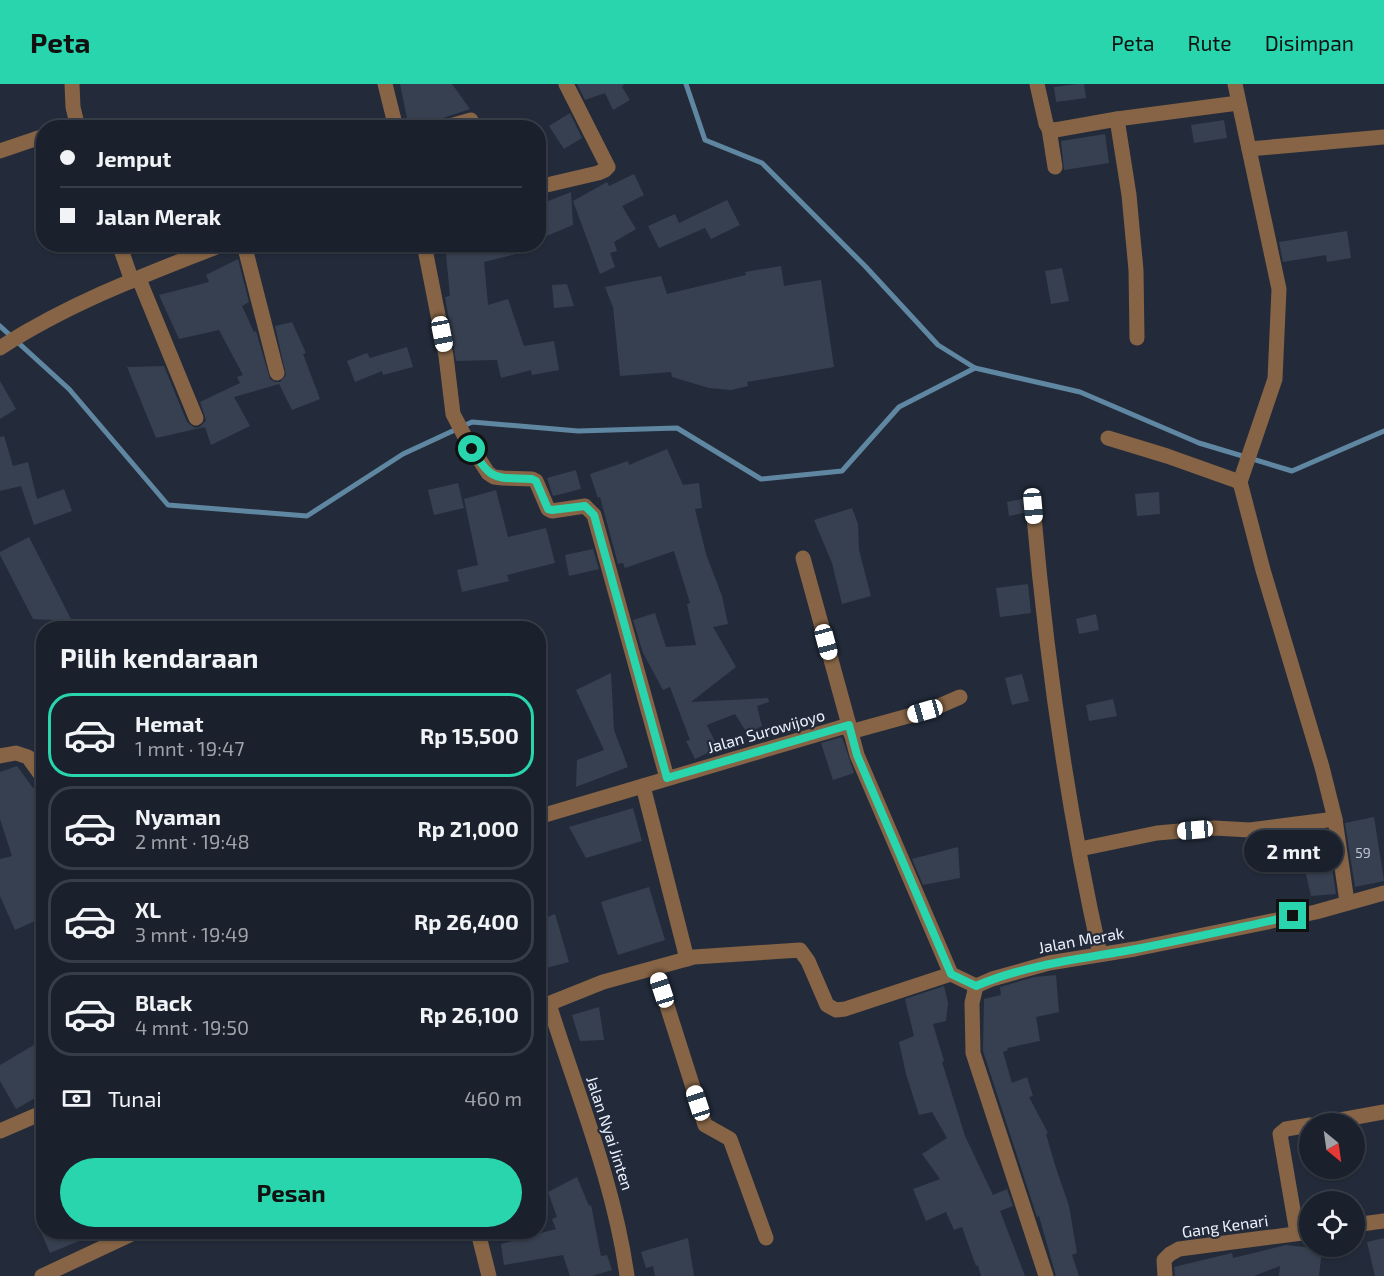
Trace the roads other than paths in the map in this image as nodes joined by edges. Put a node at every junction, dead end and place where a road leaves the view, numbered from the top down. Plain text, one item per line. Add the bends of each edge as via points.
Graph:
1 (72, 84) edge
2 (385, 84) edge
3 (566, 84) edge
4 (1037, 84) edge
5 (1235, 84) edge
6 (1238, 103) junction
7 (1117, 119) junction
8 (74, 120) edge
9 (394, 120) edge
10 (1049, 129) junction
11 (1384, 137) edge
12 (36, 139) edge
13 (1249, 149) junction
14 (0, 151) edge
15 (1055, 167) dead end
16 (546, 185) edge
17 (123, 252) edge
18 (204, 252) edge
19 (246, 252) edge
20 (426, 252) edge
21 (135, 280) junction
22 (1137, 338) dead end
23 (0, 348) edge
24 (277, 373) dead end
25 (196, 418) dead end
26 (1108, 438) dead end
27 (1241, 477) junction
28 (1033, 506) dead end
29 (803, 558) dead end
30 (960, 698) dead end
31 (850, 728) junction
32 (0, 756) edge
33 (36, 768) edge
34 (667, 778) junction
35 (643, 786) junction
36 (546, 815) edge
37 (1335, 819) junction
38 (1080, 849) junction
39 (1384, 893) edge
40 (1347, 902) junction
41 (1100, 954) junction
42 (687, 959) junction
43 (655, 968) junction
44 (951, 974) junction
45 (976, 986) junction
46 (546, 1005) edge
47 (546, 1012) edge
48 (1384, 1113) edge
49 (36, 1115) edge
50 (1365, 1116) edge
51 (1299, 1127) edge
52 (0, 1131) edge
53 (1299, 1216) edge
54 (1384, 1221) edge
55 (1365, 1224) edge
56 (1299, 1234) edge
57 (766, 1238) dead end
58 (121, 1239) edge
59 (480, 1239) edge
60 (42, 1276) edge
61 (489, 1276) edge
62 (627, 1276) edge
63 (1046, 1276) edge
64 (1165, 1276) edge

1 - 8 street
2 - 9 street
3 - 16 street via 608,166 598,173
4 - 10 street
5 - 6 street
6 - 7 street
6 - 13 street
7 - 10 street
7 - 22 street via 1136,270
10 - 15 street
11 - 13 street
12 - 14 street
13 - 27 street via 1279,290 1275,379
17 - 21 street
18 - 21 street
19 - 24 street
20 - 34 street via 453,414 479,461 494,477 532,479 540,486 548,509 585,506 594,515
21 - 23 street via 79,304
21 - 25 street
26 - 27 street
27 - 37 street via 1263,570
28 - 38 street via 1042,608
29 - 31 street
30 - 31 street via 936,708
31 - 34 street, Jalan Surowijoyo
31 - 44 street, Jalan Surowijoyo via 862,766
32 - 33 street via 16,753 28,757
34 - 35 street, Jalan Surowijoyo
35 - 36 street, Jalan Surowijoyo
35 - 42 street
37 - 38 street via 1250,830 1214,828 1157,833
37 - 40 street
38 - 41 street
39 - 40 street, Jalan Merak
40 - 41 street, Jalan Merak
41 - 45 street, Jalan Merak via 1049,963
42 - 43 street
42 - 44 street via 800,950 827,1005 836,1010
43 - 46 street via 603,982
43 - 57 street via 705,1125 730,1139
44 - 45 street
45 - 63 street via 972,1003 973,1053
47 - 62 street, Jalan Nyai Jinten via 611,1194
48 - 50 street
49 - 52 street
51 - 53 street via 1280,1134
54 - 55 street
56 - 64 street, Gang Kenari via 1179,1249 1164,1260
58 - 60 street
59 - 61 street

